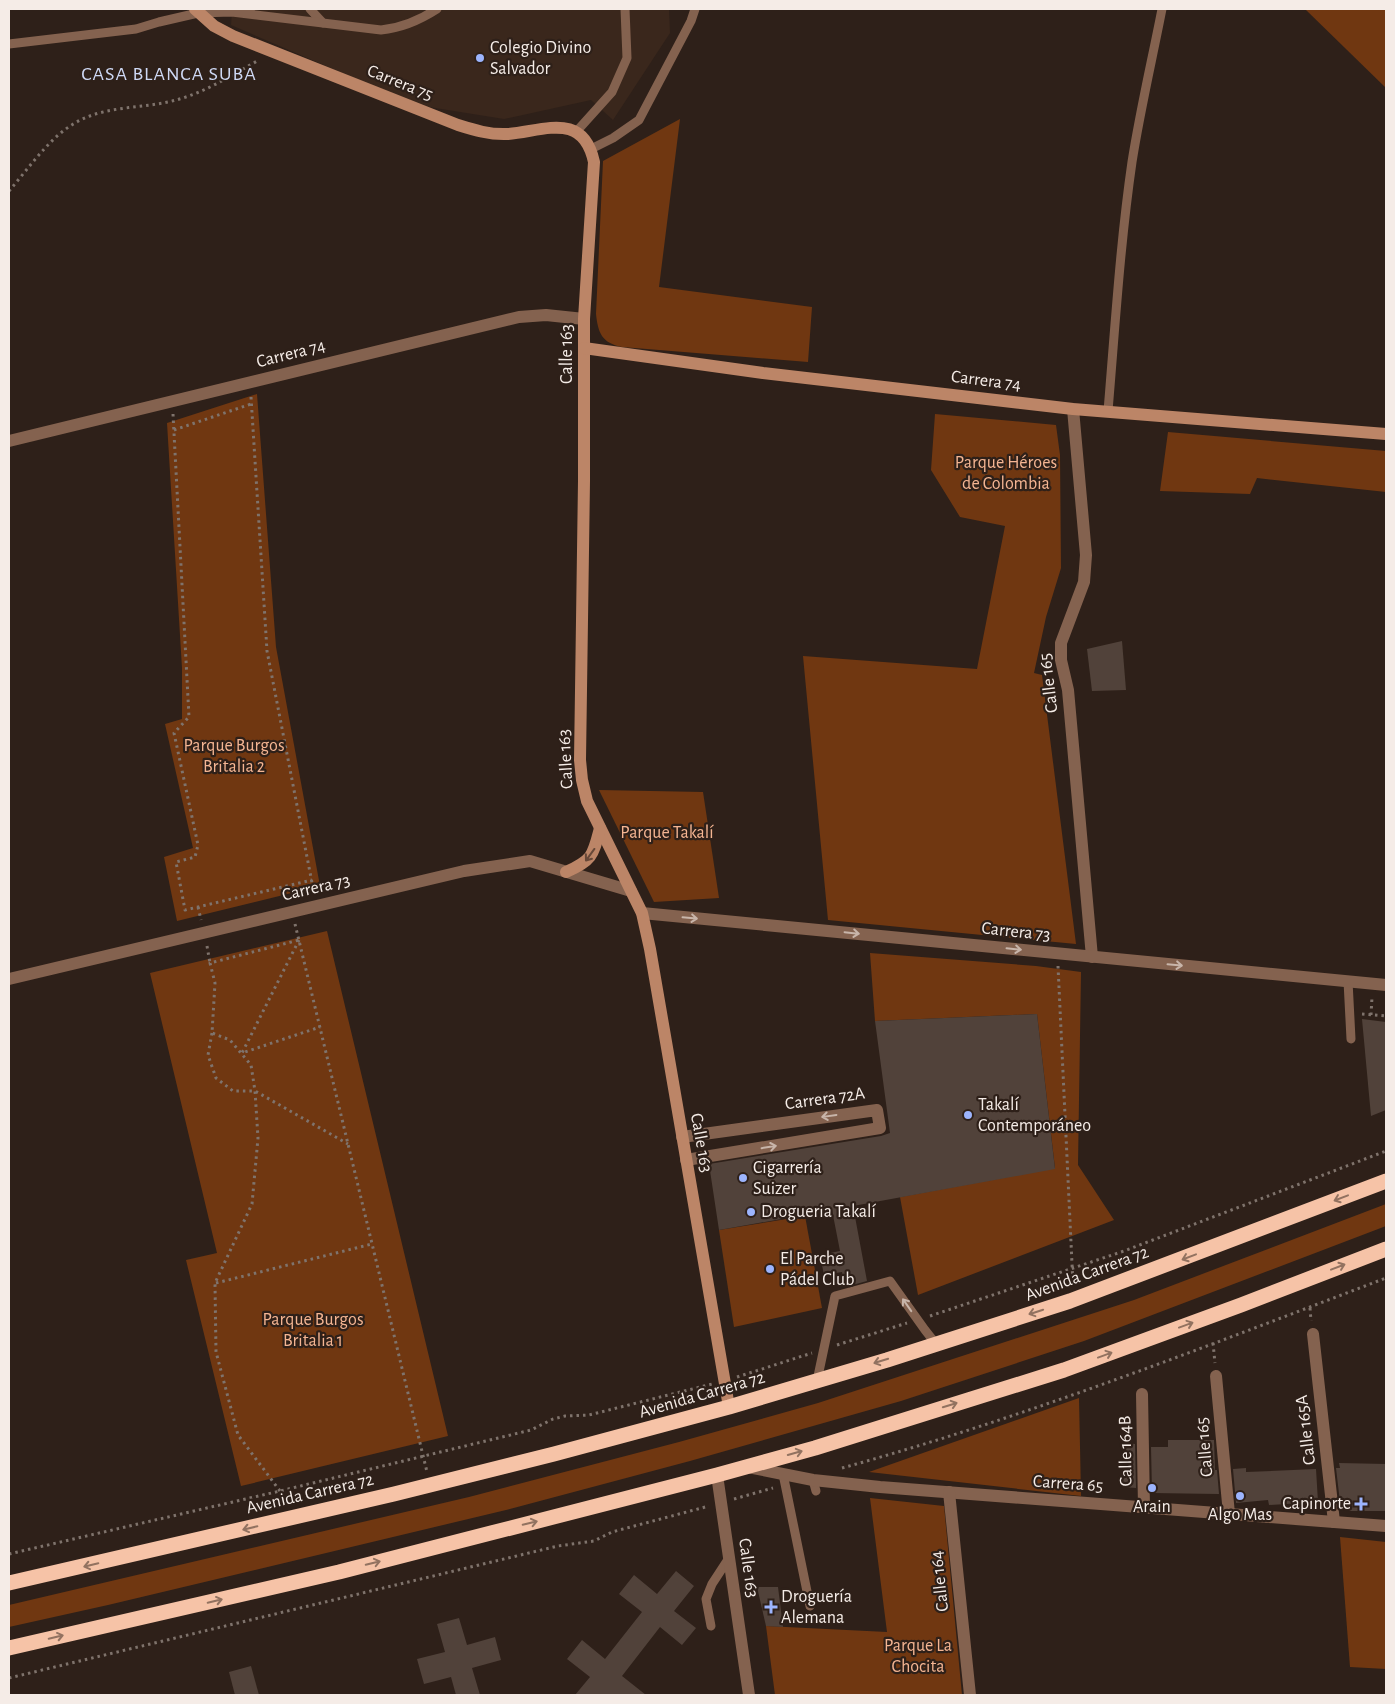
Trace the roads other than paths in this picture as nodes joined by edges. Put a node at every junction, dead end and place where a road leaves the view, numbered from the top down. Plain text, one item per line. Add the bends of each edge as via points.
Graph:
1 (310, 9) edge
2 (437, 9) edge
3 (626, 9) edge
4 (695, 9) edge
5 (1162, 9) edge
6 (197, 11) edge
7 (323, 23) junction
8 (9, 44) edge
9 (576, 132) junction
10 (591, 149) junction
11 (584, 318) junction
12 (584, 348) junction
13 (1073, 409) junction
14 (1108, 411) junction
15 (1386, 434) edge
16 (9, 441) edge
17 (600, 828) junction
18 (566, 872) junction
19 (631, 891) junction
20 (642, 914) junction
21 (1092, 957) junction
22 (9, 978) edge
23 (1348, 981) junction
24 (1386, 985) edge
25 (1351, 1039) dead end
26 (734, 1130) junction
27 (682, 1138) junction
28 (738, 1152) junction
29 (686, 1160) junction
30 (1386, 1181) edge
31 (1386, 1249) edge
32 (1312, 1334) dead end
33 (936, 1344) junction
34 (1216, 1376) road end
35 (817, 1381) junction
36 (1142, 1394) dead end
37 (730, 1407) junction
38 (748, 1467) junction
39 (783, 1474) junction
40 (717, 1475) junction
41 (949, 1492) junction
42 (1144, 1507) junction
43 (1229, 1514) junction
44 (1334, 1522) junction
45 (1386, 1526) edge
46 (729, 1558) junction
47 (9, 1583) edge
48 (810, 1606) dead end
49 (711, 1626) dead end
50 (9, 1648) edge
51 (750, 1695) edge
52 (970, 1695) edge

1 - 7 lane
2 - 7 lane via 394,29
3 - 9 lane via 627,58 612,92
4 - 10 lane via 639,120
5 - 14 lane via 1132,161
6 - 7 lane via 241,12
6 - 8 lane via 136,29
6 - 9 street, Carrera 75 via 220,30 458,125 490,134 564,127
9 - 10 street
10 - 11 street, Calle 163 via 594,162
11 - 12 street, Calle 163
11 - 16 street, Carrera 74 via 519,317
12 - 13 street, Carrera 74 via 763,373
12 - 17 street, Calle 163 via 580,760 587,801
13 - 14 street, Carrera 74
13 - 21 street, Calle 165 via 1085,564 1084,582 1061,643 1061,660 1068,690
14 - 15 street, Carrera 74
17 -> 18 street via 591,856
17 - 19 street, Calle 163
18 - 19 street, Carrera 73
18 - 22 street, Carrera 73 via 530,861 464,872
19 - 20 street, Calle 163
20 -> 21 street, Carrera 73
20 - 27 street, Calle 163
21 -> 23 street, Carrera 73
23 - 24 street, Carrera 73
23 - 25 lane
26 - 27 street, Carrera 72A
26 - 28 street
28 -> 26 street, Carrera 72A via 880,1128 877,1110
27 - 29 street, Calle 163
28 - 29 street, Carrera 72A
29 - 37 street, Calle 163
30 -> 33 highway, Avenida Carrera 72 via 1074,1300
38 -> 31 highway via 1064,1370
32 - 44 street, Calle 165A
33 -> 35 highway, Avenida Carrera 72
33 -> 35 lane via 890,1281 835,1296
34 - 43 street, Calle 165
35 - 37 highway, Avenida Carrera 72
36 - 42 street, Calle 164B
37 -> 47 highway, Avenida Carrera 72 via 431,1485
38 - 39 street, Carrera 65
38 - 40 highway
39 - 41 street, Carrera 65 via 815,1485
39 - 48 lane
40 - 46 street, Calle 163
50 -> 40 highway via 330,1574
41 - 42 street, Carrera 65
41 - 52 street, Calle 164
42 - 43 street, Carrera 65
43 - 44 street, Carrera 65
44 - 45 street, Carrera 65
46 - 49 lane via 706,1599
46 - 51 street, Calle 163

